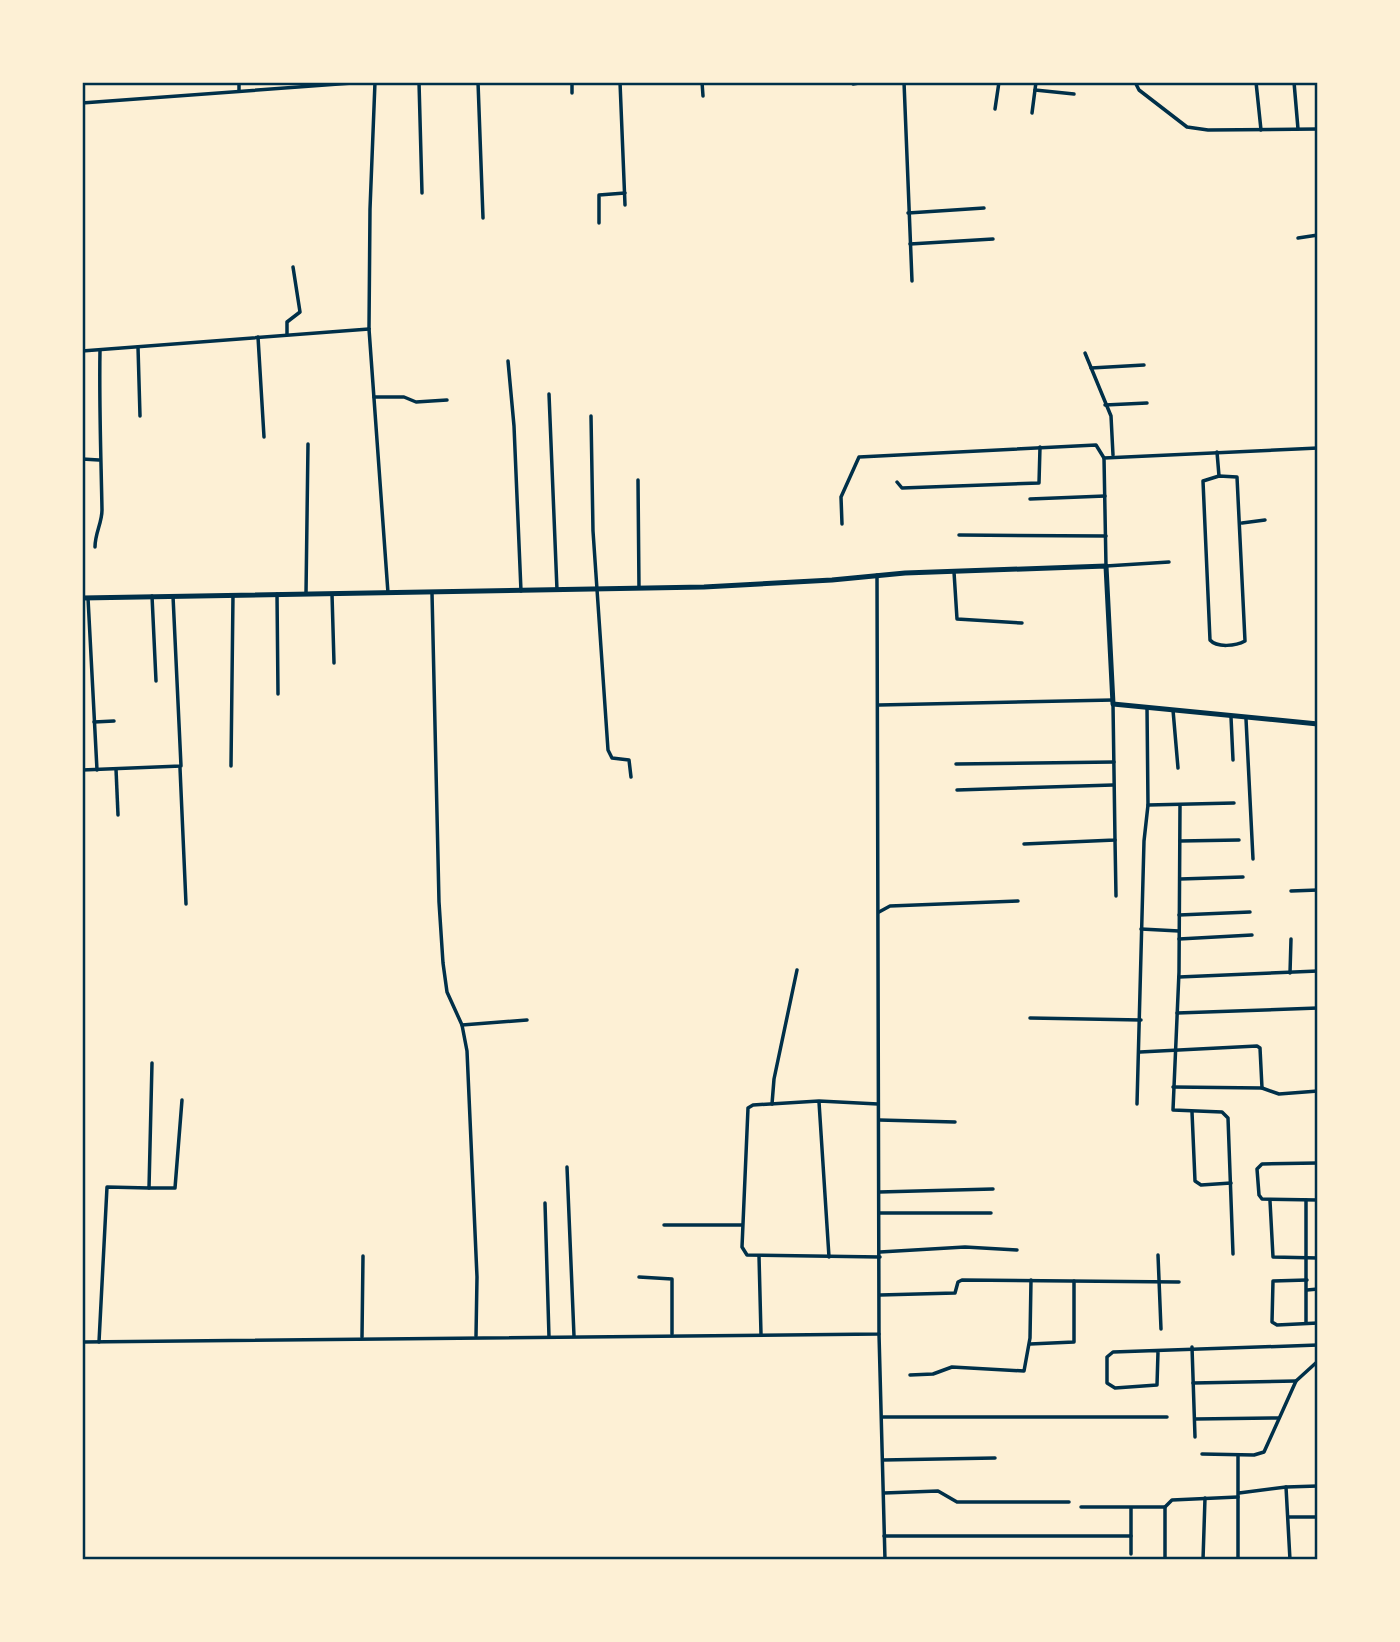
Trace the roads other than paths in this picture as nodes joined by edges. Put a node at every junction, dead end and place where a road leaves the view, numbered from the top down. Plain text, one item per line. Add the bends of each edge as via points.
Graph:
1 (239, 82) edge
2 (366, 82) edge
3 (375, 82) edge
4 (419, 82) edge
5 (478, 82) edge
6 (572, 82) edge
7 (620, 82) edge
8 (702, 82) edge
9 (865, 82) edge
10 (904, 82) edge
11 (999, 82) edge
12 (1036, 82) edge
13 (1135, 82) edge
14 (1256, 82) edge
15 (1294, 82) edge
16 (853, 84) dead end
17 (239, 90) junction
18 (1035, 90) junction
19 (572, 93) dead end
20 (1074, 94) dead end
21 (703, 96) dead end
22 (82, 103) edge
23 (995, 109) dead end
24 (1032, 113) dead end
25 (1298, 129) junction
26 (1318, 129) edge
27 (1261, 130) junction
28 (422, 193) dead end
29 (625, 194) junction
30 (625, 205) dead end
31 (984, 208) dead end
32 (908, 212) junction
33 (483, 218) dead end
34 (599, 223) dead end
35 (1318, 235) edge
36 (1298, 238) dead end
37 (993, 239) dead end
38 (910, 244) junction
39 (293, 267) dead end
40 (912, 281) dead end
41 (369, 329) junction
42 (288, 334) junction
43 (258, 337) junction
44 (138, 347) junction
45 (100, 349) junction
46 (82, 351) edge
47 (1085, 354) dead end
48 (508, 361) dead end
49 (1144, 365) dead end
50 (1091, 368) junction
51 (549, 394) dead end
52 (374, 397) junction
53 (447, 400) dead end
54 (1147, 403) dead end
55 (1105, 405) junction
56 (140, 416) dead end
57 (591, 416) dead end
58 (264, 437) dead end
59 (308, 444) dead end
60 (1040, 447) junction
61 (1318, 448) edge
62 (1217, 452) junction
63 (1113, 455) junction
64 (1104, 457) junction
65 (82, 459) edge
66 (99, 460) junction
67 (1219, 476) junction
68 (638, 480) dead end
69 (897, 482) dead end
70 (1105, 496) junction
71 (1030, 499) dead end
72 (1265, 520) dead end
73 (1242, 523) junction
74 (842, 524) dead end
75 (959, 535) dead end
76 (1106, 536) junction
77 (94, 547) dead end
78 (1169, 562) dead end
79 (1107, 566) junction
80 (954, 572) junction
81 (877, 575) junction
82 (639, 588) junction
83 (597, 589) junction
84 (557, 590) junction
85 (521, 591) junction
86 (388, 593) junction
87 (432, 593) junction
88 (277, 594) junction
89 (306, 594) junction
90 (332, 594) junction
91 (233, 595) junction
92 (152, 596) junction
93 (173, 596) junction
94 (85, 598) edge
95 (1022, 623) dead end
96 (334, 663) dead end
97 (156, 681) dead end
98 (278, 694) dead end
99 (1113, 702) junction
100 (879, 705) junction
101 (1147, 707) junction
102 (1172, 710) junction
103 (1231, 717) junction
104 (1246, 719) junction
105 (114, 721) dead end
106 (94, 722) junction
107 (1318, 724) edge
108 (1233, 760) dead end
109 (1114, 762) junction
110 (956, 764) dead end
111 (231, 766) dead end
112 (180, 768) junction
113 (1178, 768) dead end
114 (116, 769) junction
115 (82, 770) edge
116 (97, 770) junction
117 (631, 777) dead end
118 (1114, 785) junction
119 (957, 790) dead end
120 (1234, 803) dead end
121 (1180, 805) junction
122 (1147, 806) junction
123 (118, 815) dead end
124 (1115, 840) junction
125 (1239, 840) dead end
126 (1180, 841) junction
127 (1024, 844) dead end
128 (1253, 859) dead end
129 (1243, 877) dead end
130 (1180, 879) junction
131 (1318, 890) edge
132 (1291, 891) dead end
133 (1116, 896) dead end
134 (1018, 901) dead end
135 (186, 904) dead end
136 (879, 912) junction
137 (1250, 912) dead end
138 (1179, 915) junction
139 (1141, 929) junction
140 (1179, 931) junction
141 (1252, 935) dead end
142 (1179, 939) junction
143 (1290, 939) dead end
144 (797, 970) dead end
145 (1318, 971) edge
146 (1290, 972) junction
147 (1179, 977) junction
148 (1318, 1008) edge
149 (1177, 1013) junction
150 (1030, 1018) dead end
151 (527, 1020) dead end
152 (1140, 1020) junction
153 (461, 1025) junction
154 (1176, 1050) junction
155 (1140, 1052) junction
156 (152, 1063) dead end
157 (1173, 1087) junction
158 (1262, 1088) junction
159 (1318, 1091) edge
160 (182, 1100) dead end
161 (819, 1101) junction
162 (772, 1104) junction
163 (878, 1104) junction
164 (1138, 1104) dead end
165 (1192, 1112) junction
166 (878, 1121) junction
167 (955, 1122) dead end
168 (1318, 1163) edge
169 (567, 1167) dead end
170 (1231, 1183) junction
171 (149, 1188) junction
172 (993, 1189) dead end
173 (879, 1192) junction
174 (1306, 1200) junction
175 (1318, 1200) edge
176 (1270, 1201) junction
177 (545, 1203) dead end
178 (880, 1213) junction
179 (991, 1213) dead end
180 (664, 1225) dead end
181 (743, 1225) junction
182 (1017, 1250) dead end
183 (1233, 1254) dead end
184 (759, 1255) junction
185 (880, 1255) junction
186 (1158, 1255) dead end
187 (363, 1256) dead end
188 (829, 1257) junction
189 (1307, 1258) junction
190 (1318, 1258) edge
191 (639, 1277) dead end
192 (1031, 1280) junction
193 (1307, 1280) junction
194 (1074, 1281) junction
195 (1178, 1282) dead end
196 (1159, 1283) junction
197 (1318, 1289) edge
198 (1307, 1290) junction
199 (880, 1295) junction
200 (1306, 1323) junction
201 (1318, 1323) edge
202 (1161, 1329) dead end
203 (672, 1334) junction
204 (761, 1334) junction
205 (879, 1334) junction
206 (477, 1336) junction
207 (549, 1336) junction
208 (574, 1336) junction
209 (362, 1337) junction
210 (82, 1342) edge
211 (99, 1342) junction
212 (1030, 1343) junction
213 (1318, 1345) edge
214 (1192, 1347) junction
215 (1158, 1352) junction
216 (1318, 1361) edge
217 (910, 1375) dead end
218 (1296, 1381) junction
219 (1193, 1383) junction
220 (883, 1417) junction
221 (1167, 1417) dead end
222 (1278, 1418) junction
223 (1195, 1419) junction
224 (1195, 1437) dead end
225 (1202, 1454) dead end
226 (1238, 1455) junction
227 (995, 1458) dead end
228 (883, 1460) junction
229 (1318, 1486) edge
230 (1286, 1487) junction
231 (884, 1493) junction
232 (1239, 1495) junction
233 (1205, 1498) junction
234 (1069, 1502) dead end
235 (1082, 1507) dead end
236 (1165, 1507) junction
237 (1131, 1508) junction
238 (1288, 1517) junction
239 (1318, 1517) edge
240 (884, 1536) junction
241 (1131, 1536) junction
242 (1131, 1554) dead end
243 (885, 1560) edge
244 (1164, 1560) edge
245 (1203, 1560) edge
246 (1238, 1560) edge
247 (1290, 1560) edge

1 - 17 street
2 - 17 street
3 - 41 street
4 - 28 street
5 - 33 street
6 - 19 street
7 - 29 street
8 - 21 street
9 - 16 street
10 - 32 street
11 - 23 street
12 - 18 street
13 - 27 street via 1187,127
14 - 27 street
15 - 25 street
17 - 22 street
18 - 20 street
18 - 24 street
25 - 26 street
25 - 27 street
29 - 30 street
29 - 34 street via 599,195
31 - 32 street
32 - 38 street
35 - 36 street
37 - 38 street
38 - 40 street
39 - 42 street via 300,312 287,323
41 - 42 street
41 - 52 street
42 - 43 street
43 - 44 street
43 - 58 street
44 - 45 street
44 - 56 street
45 - 46 street
45 - 66 street
47 - 50 street
48 - 85 street
49 - 50 street
50 - 55 street
51 - 84 street
52 - 53 street
52 - 86 street
54 - 55 street
55 - 63 street via 1113,427
57 - 83 street
59 - 89 street
60 - 64 street via 1096,445
60 - 69 street via 1039,483 902,488
60 - 74 street via 859,457 841,496
61 - 62 street
62 - 63 street
62 - 67 street
63 - 64 street
64 - 70 street
65 - 66 street
66 - 77 street via 102,514
67 - 73 street via 1237,477
67 - 73 street via 1203,481 1210,640 1215,645 1245,641
68 - 82 street
70 - 71 street
70 - 76 street
72 - 73 street
75 - 76 street
76 - 79 street
78 - 79 street
79 - 80 street
79 - 99 street
80 - 81 street
80 - 95 street via 957,619
81 - 82 street
81 - 100 street
82 - 83 street
83 - 84 street
83 - 117 street via 608,750 612,758 629,760
84 - 85 street
85 - 87 street
86 - 87 street
86 - 90 street
87 - 153 street via 439,902 446,987
88 - 89 street
88 - 91 street
88 - 98 street
89 - 90 street
90 - 96 street
91 - 93 street
91 - 111 street
92 - 93 street
92 - 94 street
92 - 97 street
93 - 112 street
94 - 106 street
99 - 100 street
99 - 101 street
99 - 109 street
100 - 136 street
101 - 102 street
101 - 122 street
102 - 103 street
102 - 113 street
103 - 104 street
103 - 108 street
104 - 107 street
104 - 128 street
105 - 106 street
106 - 116 street
109 - 110 street
109 - 118 street
112 - 114 street
112 - 135 street
114 - 116 street
114 - 123 street
115 - 116 street
118 - 119 street
118 - 124 street
120 - 121 street
121 - 122 street
121 - 126 street
122 - 139 street
124 - 127 street
124 - 133 street
125 - 126 street
126 - 130 street
129 - 130 street
130 - 138 street
131 - 132 street
134 - 136 street via 890,906
136 - 163 street
137 - 138 street
138 - 140 street
139 - 140 street
139 - 152 street
140 - 142 street
141 - 142 street
142 - 147 street
143 - 146 street
144 - 162 street
145 - 146 street
146 - 147 street
147 - 149 street
148 - 149 street
149 - 154 street
150 - 152 street
151 - 153 street
152 - 155 street
153 - 206 street via 468,1064
154 - 155 street
154 - 157 street
154 - 158 street via 1258,1047
155 - 164 street
156 - 171 street
157 - 158 street
157 - 165 street via 1174,1112
158 - 159 street via 1279,1094
160 - 171 street via 175,1188
161 - 162 street
161 - 163 street
161 - 188 street
162 - 181 street via 753,1105 747,1111
163 - 166 street
165 - 170 street via 1227,1114
165 - 170 street via 1195,1181 1201,1185
166 - 167 street
166 - 173 street
168 - 176 street via 1261,1164 1257,1169 1259,1195
169 - 208 street
170 - 183 street
171 - 211 street via 107,1187
172 - 173 street
173 - 178 street
174 - 175 street
174 - 176 street
174 - 189 street
176 - 189 street via 1273,1257
177 - 207 street
178 - 179 street
178 - 185 street
180 - 181 street
181 - 184 street via 743,1252
182 - 185 street via 965,1247
184 - 188 street
184 - 204 street
185 - 188 street
185 - 199 street
186 - 196 street
187 - 209 street
189 - 190 street
189 - 193 street
191 - 203 street via 672,1279
192 - 194 street
192 - 199 street via 962,1280 955,1293
192 - 212 street
193 - 198 street
193 - 200 street via 1272,1283 1273,1324
194 - 196 street
194 - 212 street via 1074,1342
195 - 196 street
196 - 202 street
197 - 198 street
198 - 200 street
199 - 205 street
200 - 201 street
203 - 204 street
203 - 208 street
204 - 205 street
205 - 220 street
206 - 207 street
206 - 209 street
207 - 208 street
209 - 211 street
210 - 211 street
212 - 217 street via 1024,1371 952,1367
213 - 214 street
214 - 215 street
214 - 219 street
215 - 215 street via 1157,1385 1115,1388 1107,1383 1110,1353
216 - 218 street
218 - 219 street
218 - 222 street
219 - 223 street
220 - 221 street
220 - 228 street
222 - 223 street
222 - 226 street via 1264,1452
223 - 224 street
225 - 226 street
226 - 232 street
227 - 228 street
228 - 231 street
229 - 230 street
230 - 232 street
230 - 238 street
231 - 234 street via 938,1491 953,1502
231 - 240 street
232 - 233 street
232 - 246 street
233 - 236 street via 1172,1500
233 - 245 street
235 - 237 street
236 - 237 street
236 - 244 street
237 - 241 street
238 - 239 street
238 - 247 street
240 - 241 street
240 - 243 street
241 - 242 street

